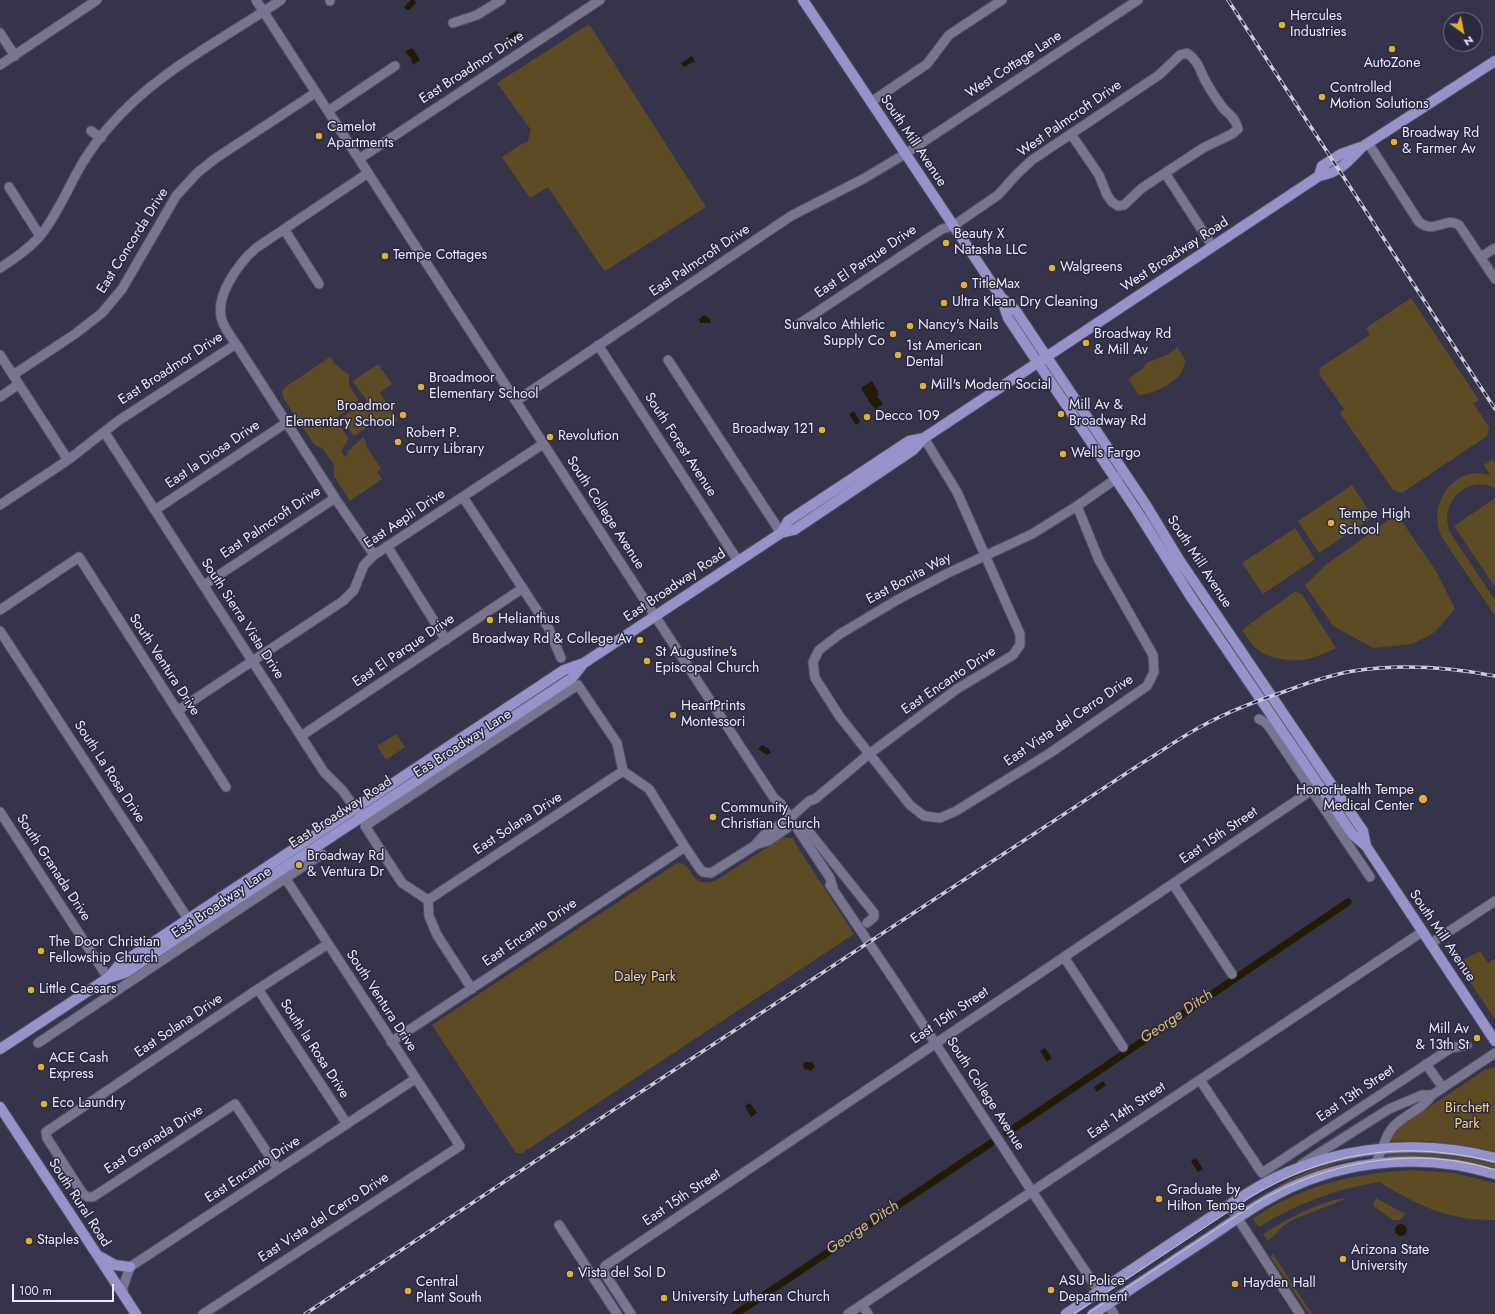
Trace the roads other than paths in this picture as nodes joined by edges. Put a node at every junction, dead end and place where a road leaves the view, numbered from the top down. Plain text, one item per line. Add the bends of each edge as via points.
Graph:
1 (97, 0) edge
2 (256, 0) edge
3 (281, 0) edge
4 (501, 0) edge
5 (600, 0) edge
6 (803, 0) edge
7 (1002, 0) edge
8 (1138, 0) edge
9 (264, 11) junction
10 (453, 23) dead end
11 (0, 33) edge
12 (14, 56) junction
13 (1495, 61) edge
14 (0, 65) edge
15 (395, 66) dead end
16 (315, 93) junction
17 (871, 102) junction
18 (328, 111) junction
19 (91, 131) dead end
20 (1070, 134) junction
21 (101, 138) junction
22 (1365, 145) junction
23 (905, 154) junction
24 (359, 159) junction
25 (368, 173) junction
26 (1165, 173) junction
27 (9, 187) dead end
28 (953, 226) junction
29 (284, 229) junction
30 (40, 236) junction
31 (1213, 247) junction
32 (1495, 248) edge
33 (1481, 257) junction
34 (0, 268) edge
35 (1495, 279) edge
36 (319, 284) dead end
37 (1001, 297) junction
38 (796, 326) dead end
39 (236, 344) junction
40 (598, 345) junction
41 (0, 355) edge
42 (1046, 356) junction
43 (668, 360) dead end
44 (1038, 362) junction
45 (13, 375) junction
46 (19, 384) junction
47 (0, 397) edge
48 (516, 401) junction
49 (286, 423) junction
50 (104, 433) junction
51 (924, 438) junction
52 (544, 444) junction
53 (68, 460) junction
54 (1118, 478) junction
55 (463, 497) junction
56 (335, 498) junction
57 (0, 504) edge
58 (1077, 506) junction
59 (155, 510) junction
60 (780, 533) junction
61 (387, 546) junction
62 (374, 556) junction
63 (985, 556) junction
64 (738, 561) junction
65 (204, 585) junction
66 (523, 588) junction
67 (0, 610) edge
68 (655, 616) junction
69 (0, 631) edge
70 (446, 640) junction
71 (561, 658) dead end
72 (252, 660) junction
73 (177, 711) junction
74 (1258, 719) dead end
75 (301, 736) junction
76 (869, 754) junction
77 (623, 771) junction
78 (226, 787) dead end
79 (1312, 790) junction
80 (0, 812) edge
81 (360, 817) junction
82 (790, 822) junction
83 (1366, 846) junction
84 (685, 847) junction
85 (322, 854) dead end
86 (283, 874) junction
87 (1370, 877) dead end
88 (1174, 884) junction
89 (428, 900) junction
90 (1495, 901) edge
91 (188, 918) junction
92 (867, 923) dead end
93 (194, 927) junction
94 (1422, 932) junction
95 (328, 944) junction
96 (1430, 944) junction
97 (1064, 957) junction
98 (1232, 974) dead end
99 (108, 978) junction
100 (258, 989) junction
101 (472, 989) junction
102 (1495, 1041) edge
103 (391, 1042) junction
104 (38, 1043) dead end
105 (935, 1043) junction
106 (1467, 1045) dead end
107 (1123, 1046) dead end
108 (0, 1050) edge
109 (1495, 1053) edge
110 (1426, 1064) junction
111 (416, 1079) junction
112 (1200, 1080) junction
113 (1442, 1088) junction
114 (1432, 1095) junction
115 (0, 1107) edge
116 (347, 1124) junction
117 (460, 1146) joint
118 (1383, 1148) junction
119 (1495, 1158) edge
120 (1375, 1164) junction
121 (278, 1169) junction
122 (1292, 1170) junction
123 (1495, 1174) edge
124 (1032, 1192) junction
125 (88, 1197) joint
126 (1229, 1205) junction
127 (1237, 1218) junction
128 (558, 1225) dead end
129 (96, 1253) junction
130 (130, 1267) junction
131 (1099, 1291) junction
132 (123, 1295) junction
133 (1108, 1304) junction
134 (862, 1305) junction
135 (132, 1313) edge
136 (203, 1314) edge
137 (618, 1314) edge
138 (631, 1314) edge
139 (848, 1314) edge
140 (868, 1314) edge
141 (1066, 1314) edge
142 (1093, 1314) edge
143 (1114, 1314) edge
144 (1300, 1314) edge

1 - 12 street
2 - 9 street, South College Avenue
3 - 9 street
4 - 10 street via 477,15
5 - 24 street, East Broadmor Drive
6 - 17 main road, South Mill Avenue
7 - 17 street via 949,35 927,64
8 - 23 street, West Cottage Lane
9 - 16 street, South College Avenue
9 - 21 street via 167,74 136,99
11 - 12 street
12 - 14 street
13 - 22 main road, West Broadway Road
15 - 18 street
16 - 18 street, South College Avenue
16 - 45 street, East Concorda Drive via 197,173 176,196 122,289 102,313
17 - 23 main road, South Mill Avenue
18 - 24 street, South College Avenue
19 - 21 street
20 - 26 street via 1099,175 1107,195 1118,206 1124,205 1142,188
20 - 26 street, West Palmcroft Drive via 1159,75 1180,55 1187,53 1197,64 1211,92 1237,122 1238,129
20 - 28 street, West Palmcroft Drive via 1032,160 998,195
21 - 30 street via 83,161 57,212
22 - 31 main road, West Broadway Road via 1347,163 1330,174 1319,176
22 - 33 street via 1419,222 1432,227 1448,222 1457,224
23 - 28 main road, South Mill Avenue
23 - 40 street, East Palmcroft Drive via 862,180 791,216
24 - 25 street, South College Avenue
25 - 29 street, East Broadmor Drive
25 - 48 street, South College Avenue
26 - 31 street
27 - 30 street
28 - 37 main road, South Mill Avenue
28 - 38 street, East El Parque Drive via 942,228
29 - 36 street
29 - 39 street, East Broadmor Drive via 245,258 222,298 220,311 223,322
30 - 34 street via 17,258
31 - 42 main road, West Broadway Road
32 - 33 street
33 - 35 street
37 - 42 main road, South Mill Avenue via 1016,311
37 - 44 main road, South Mill Avenue via 1008,318
39 - 49 street
39 - 50 street, East Broadmor Drive via 124,417
40 - 48 street, East Palmcroft Drive
40 - 64 street, South Forest Avenue
41 - 45 street
42 - 44 main road, East Broadway Road
42 - 83 main road, South Mill Avenue via 1184,567 1363,831
43 - 60 street
44 - 51 main road, East Broadway Road
44 - 54 main road, South Mill Avenue
45 - 46 street
46 - 47 street
46 - 53 street
48 - 52 street, South College Avenue
49 - 56 street
49 - 59 street, East la Diosa Drive
50 - 53 street, East Broadmor Drive
50 - 59 street, South Sierra Vista Drive
51 - 60 main road, East Broadway Road via 913,450 794,530
51 - 63 street, East Encanto Drive via 957,492
52 - 55 street, East Aepli Drive
52 - 68 street, South College Avenue
53 - 57 street, East Broadmor Drive
54 - 58 street, East Bonita Way
54 - 83 main road, South Mill Avenue via 1191,596 1349,830
55 - 61 street, East Aepli Drive
55 - 66 street
56 - 62 street
56 - 65 street, East Palmcroft Drive
58 - 63 street, East Bonita Way via 1032,534
58 - 76 street, East Vista del Cerro Drive via 1099,560 1153,655 1154,672 1146,686 1050,753 956,811 940,818 924,816 910,805
59 - 65 street, South Sierra Vista Drive
60 - 64 main road, East Broadway Road
61 - 62 street, East Aepli Drive
61 - 70 street
62 - 72 street, East Aepli Drive via 364,565 354,590 342,601
63 - 76 street, East Encanto Drive via 1020,634 1020,645 1013,655 957,689
63 - 76 street, East Bonita Way via 897,600 840,634 819,650 813,662 815,678 840,717
64 - 68 main road, East Broadway Road
65 - 72 street, South Sierra Vista Drive
66 - 70 street, East El Parque Drive
66 - 71 street via 548,627
67 - 73 street, South Ventura Drive via 79,557
68 - 81 main road, East Broadway Road via 584,663 572,678
68 - 82 street, South College Avenue via 774,798 781,804
69 - 91 street, South La Rosa Drive
70 - 75 street, East El Parque Drive
72 - 73 street, East Aepli Drive
72 - 75 street, South Sierra Vista Drive
73 - 78 street, South Ventura Drive
74 - 79 street via 1270,728
75 - 81 street, South Sierra Vista Drive via 324,772 343,791
76 - 82 street, East Encanto Drive via 815,799 808,801
77 - 81 street, Eas Broadway Lane via 617,743 578,685
77 - 84 street via 649,789
77 - 89 street, East Solana Drive
79 - 87 street
79 - 88 street, East 15th Street
80 - 99 street, South Granada Drive
81 - 86 main road, East Broadway Road
81 - 89 street, South Sierra Vista Drive via 402,883
81 - 91 main road, East Broadway Road
82 - 84 street, East Encanto Drive via 764,835 754,846 714,872 707,873 700,869
82 - 92 street via 810,833 874,913 874,917
82 - 105 street, South College Avenue via 830,878 833,888
83 - 94 main road, South Mill Avenue
84 - 101 street, East Encanto Drive
85 - 86 street, East Broadway Lane
86 - 93 main road, East Broadway Road
86 - 95 street, South Ventura Drive
86 - 104 street, East Broadway Lane
88 - 97 street, East 15th Street
88 - 98 street
89 - 101 street via 429,916 437,935
90 - 96 street
91 - 93 street, South La Rosa Drive
91 - 99 main road, East Broadway Road via 119,965
93 - 99 main road, East Broadway Road via 125,973
94 - 96 main road, South Mill Avenue
94 - 112 street, East 14th Street
95 - 100 street, East Solana Drive
95 - 103 street, South Ventura Drive
96 - 102 main road, South Mill Avenue
97 - 105 street, East 15th Street
97 - 107 street
99 - 108 main road, East Broadway Road
100 - 116 street, South la Rosa Drive
100 - 125 street, East Solana Drive via 46,1132 64,1166 83,1194
101 - 103 street, East Encanto Drive
103 - 111 street, South Ventura Drive
105 - 124 street, South College Avenue
105 - 138 street, East 15th Street via 605,1266 605,1274
106 - 110 street, East 13th Street via 1451,1048
109 - 113 street, East 13th Street
110 - 112 street, East 13th Street via 1262,1173
110 - 113 street
111 - 116 street, East Encanto Drive
111 - 117 street, South Ventura Drive
112 - 124 street, East 14th Street
113 - 114 street, East 13th Street
114 - 118 street, East 13th Street via 1426,1103 1394,1126 1387,1134
114 - 122 street, East 13th Street via 1422,1095 1389,1110
115 - 129 main road, South Rural Road
116 - 121 street, East Encanto Drive
117 - 136 street, East Vista del Cerro Drive
118 - 119 main road via 1442,1148
118 - 120 street, East 13th Street
118 - 122 main road via 1335,1156
120 - 123 main road via 1419,1161 1454,1164
120 - 127 main road via 1318,1176 1270,1198
121 - 125 street, East Granada Drive via 235,1104 93,1197
121 - 130 street, East Encanto Drive
122 - 126 main road
124 - 131 street, South College Avenue
124 - 134 street, East 14th Street
126 - 127 street
126 - 131 main road
127 - 133 main road
127 - 144 street
128 - 137 street
129 - 130 main road via 110,1264
129 - 132 main road, South Rural Road
130 - 132 street
131 - 133 street, South College Avenue
131 - 141 main road
132 - 135 main road, South Rural Road
133 - 142 main road
133 - 143 street, South College Avenue
134 - 139 street, East 14th Street
134 - 140 street

